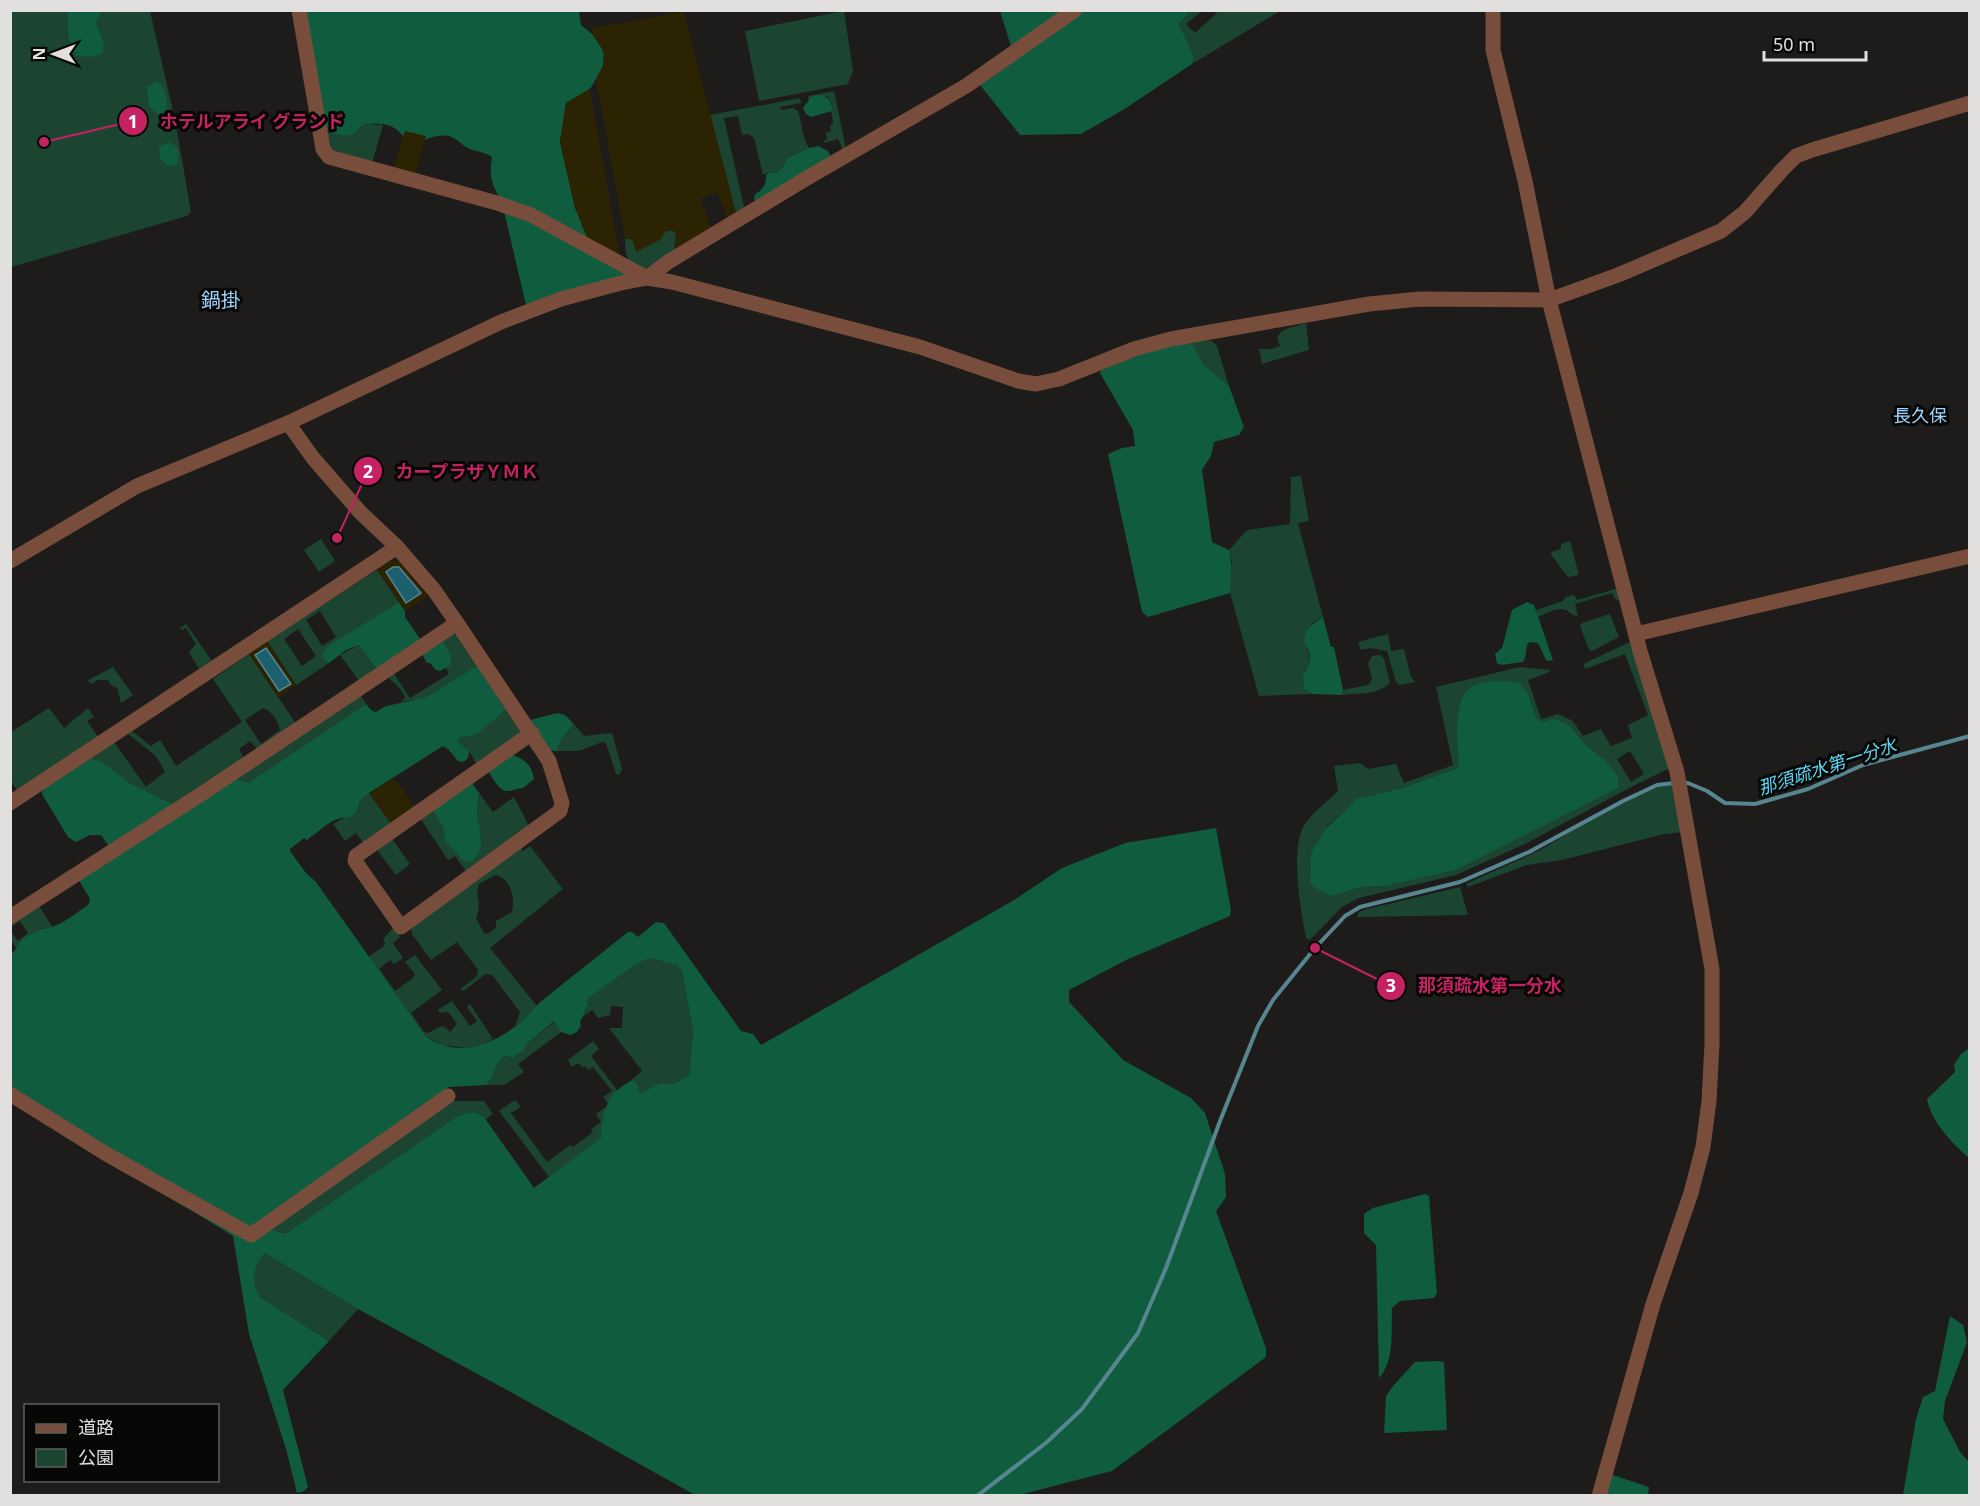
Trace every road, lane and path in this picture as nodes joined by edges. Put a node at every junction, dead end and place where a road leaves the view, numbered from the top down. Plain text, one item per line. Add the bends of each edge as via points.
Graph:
1 (298, 10) edge
2 (1076, 10) edge
3 (1493, 10) edge
4 (1970, 103) edge
5 (647, 278) junction
6 (1549, 300) junction
7 (288, 423) junction
8 (397, 548) junction
9 (1970, 556) edge
10 (10, 561) edge
11 (457, 623) junction
12 (1636, 634) junction
13 (532, 733) junction
14 (10, 803) edge
15 (10, 917) edge
16 (10, 1094) edge
17 (448, 1096) dead end
18 (1599, 1496) edge

1 - 5 street via 323,149 330,157 531,215
2 - 5 street via 966,86 807,178
3 - 6 street via 1495,60
4 - 6 street via 1796,156 1745,212 1721,231
5 - 6 street via 920,347 1036,384 1059,379 1134,348 1171,339 1369,304 1420,299
5 - 7 street via 561,299 501,322
6 - 12 street
7 - 8 street via 360,512
7 - 10 street via 137,486
8 - 11 street
8 - 14 street
9 - 12 street
11 - 13 street
11 - 15 street
12 - 18 street via 1677,772 1712,969 1712,1044 1700,1159 1647,1325
13 - 13 street via 549,761 562,804 560,811 401,927 355,861 356,856
16 - 17 street via 108,1155 251,1235

